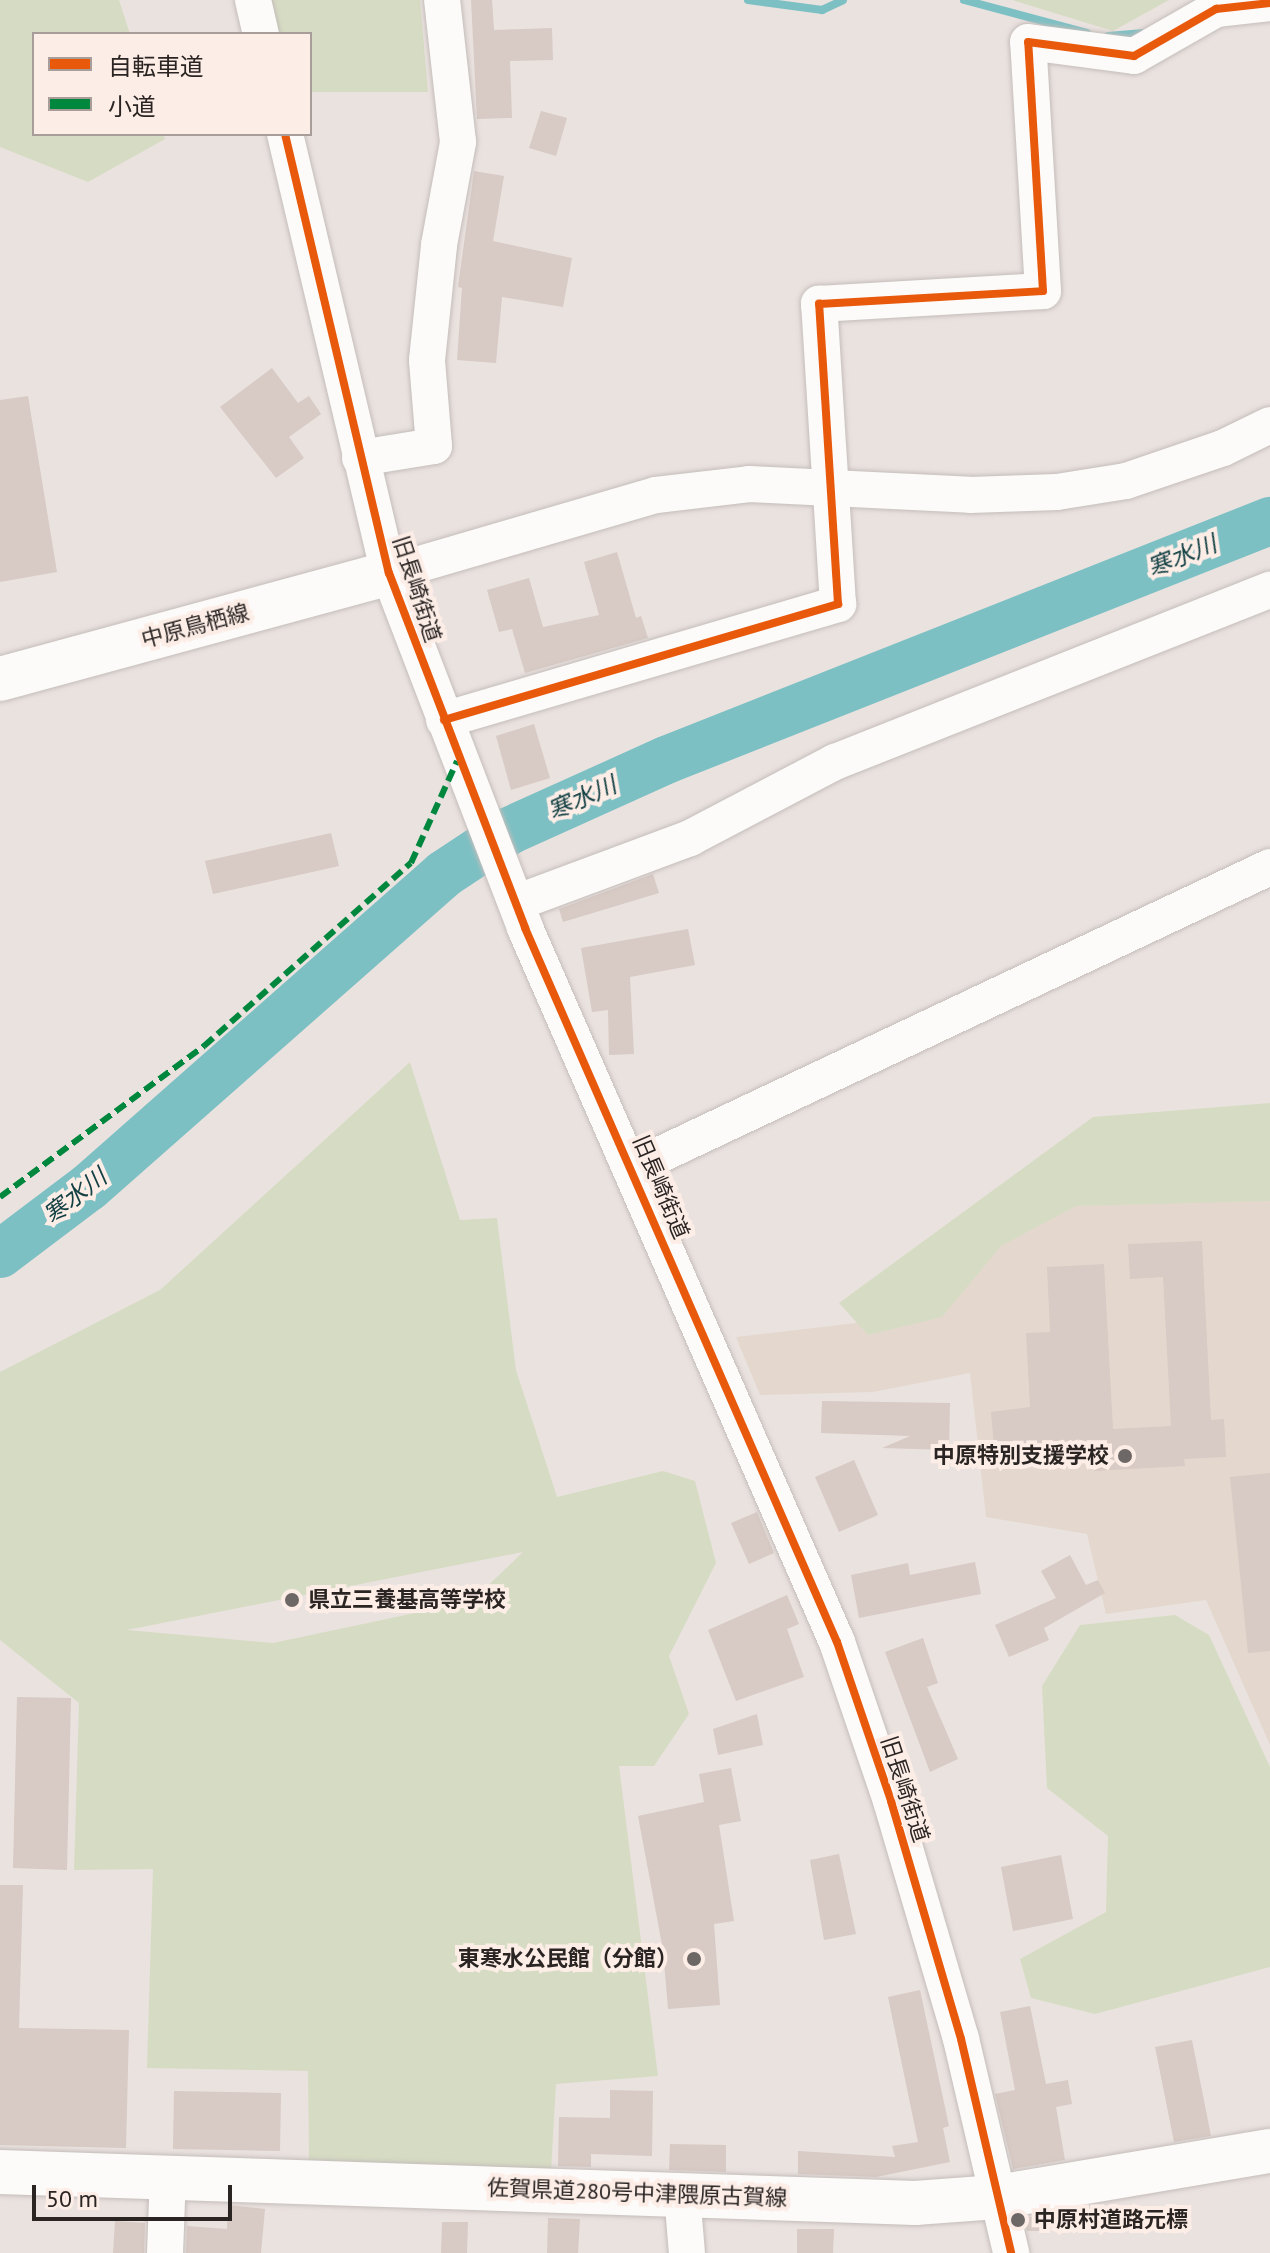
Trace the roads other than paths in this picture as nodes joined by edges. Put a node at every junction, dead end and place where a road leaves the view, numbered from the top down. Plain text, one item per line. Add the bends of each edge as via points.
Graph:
1 (253, 0) edge
2 (442, 0) edge
3 (1270, 3) edge
4 (261, 32) edge
5 (285, 136) edge
6 (1270, 425) edge
7 (360, 458) junction
8 (830, 485) junction
9 (389, 573) junction
10 (1270, 590) edge
11 (0, 679) edge
12 (444, 720) junction
13 (1270, 867) edge
14 (518, 902) junction
15 (634, 1167) junction
16 (1270, 2151) edge
17 (0, 2172) edge
18 (168, 2176) junction
19 (682, 2194) junction
20 (997, 2197) junction
21 (165, 2253) edge
22 (687, 2253) edge
23 (1011, 2253) edge

1 - 4 street
2 - 7 street via 458,142 439,245 427,360 434,446
3 - 8 street via 1216,9 1134,56 1028,42 1043,291 819,304
5 - 7 street, 旧長崎街道
6 - 8 street via 1223,448 1126,481 1057,492 970,495
7 - 9 street, 旧長崎街道
8 - 9 street via 749,484 656,495
8 - 12 street via 838,604
9 - 11 main road, 中原鳥栖線
9 - 12 street, 旧長崎街道
10 - 14 street via 835,762 690,838
12 - 14 street, 旧長崎街道 via 475,807
13 - 15 street
14 - 15 street, 旧長崎街道
15 - 20 street, 旧長崎街道 via 837,1642 891,1801 961,2039
16 - 20 main road, 佐賀県道280号中津隈原古賀線
17 - 18 main road, 佐賀県道280号中津隈原古賀線
18 - 19 main road, 佐賀県道280号中津隈原古賀線
18 - 21 street
19 - 20 main road, 佐賀県道280号中津隈原古賀線 via 915,2203
19 - 22 street
20 - 23 street, 旧長崎街道

